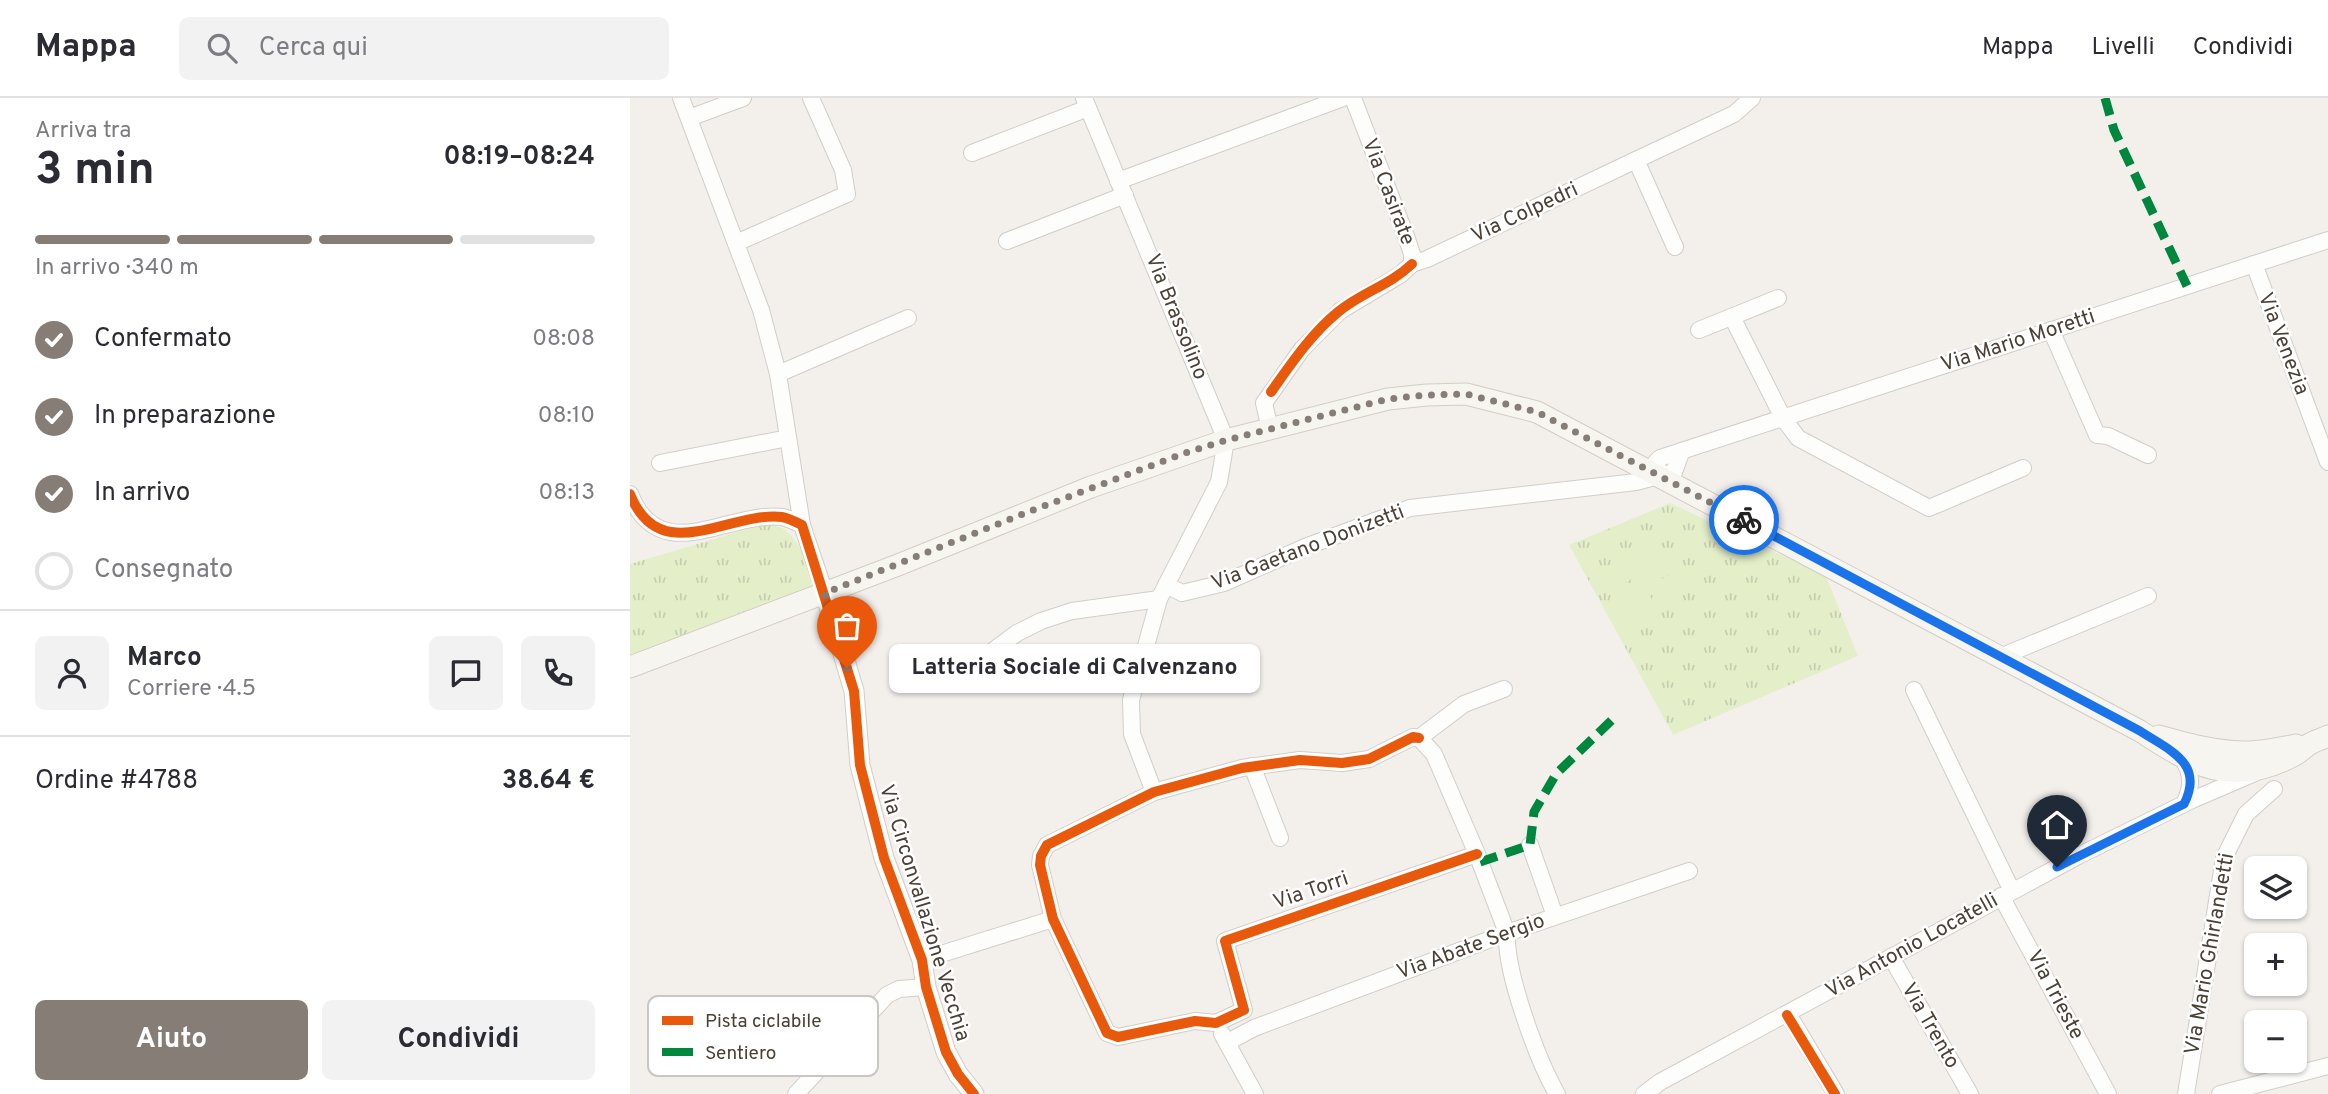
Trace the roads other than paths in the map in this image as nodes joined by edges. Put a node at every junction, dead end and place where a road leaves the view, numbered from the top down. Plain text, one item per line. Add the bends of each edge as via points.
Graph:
1 (681, 98) edge
2 (743, 98) edge
3 (811, 98) edge
4 (1343, 98) edge
5 (1353, 98) edge
6 (1752, 98) edge
7 (1086, 103) edge
8 (689, 118) junction
9 (972, 153) dead end
10 (1636, 160) junction
11 (1122, 188) junction
12 (2328, 240) edge
13 (1007, 241) dead end
14 (736, 243) junction
15 (1675, 247) dead end
16 (1412, 264) junction
17 (2254, 264) junction
18 (1778, 298) dead end
19 (1732, 317) junction
20 (908, 318) dead end
21 (1699, 330) dead end
22 (2051, 330) junction
23 (778, 374) junction
24 (1783, 418) junction
25 (1270, 429) junction
26 (788, 438) junction
27 (1227, 440) junction
28 (2148, 455) dead end
29 (2328, 462) edge
30 (660, 463) dead end
31 (2023, 468) dead end
32 (1659, 474) junction
33 (630, 494) edge
34 (803, 525) junction
35 (1163, 592) junction
36 (825, 593) junction
37 (2148, 596) dead end
38 (2000, 657) junction
39 (630, 667) edge
40 (943, 679) dead end
41 (1504, 689) dead end
42 (1914, 690) dead end
43 (2140, 731) junction
44 (1419, 738) junction
45 (2318, 740) edge
46 (2182, 758) junction
47 (2246, 765) junction
48 (1252, 766) junction
49 (2216, 769) junction
50 (2274, 789) dead end
51 (1154, 792) junction
52 (2188, 802) junction
53 (1280, 838) dead end
54 (1530, 845) dead end
55 (1477, 854) junction
56 (1689, 871) dead end
57 (2006, 894) junction
58 (1555, 916) junction
59 (1053, 919) junction
60 (1507, 933) junction
61 (1891, 957) junction
62 (922, 960) junction
63 (926, 987) junction
64 (878, 1005) edge
65 (1788, 1014) junction
66 (1216, 1023) junction
67 (1228, 1042) junction
68 (2328, 1066) edge
69 (813, 1076) edge
70 (796, 1094) edge
71 (974, 1094) edge
72 (1255, 1094) edge
73 (1557, 1094) edge
74 (1644, 1094) edge
75 (1836, 1094) edge
76 (1970, 1094) edge
77 (2108, 1094) edge
78 (2186, 1094) edge
79 (2220, 1094) edge

1 - 8 street
2 - 8 street
3 - 14 street via 843,170 847,194
4 - 11 street
5 - 16 street, Via Casirate
6 - 10 street, Via Colpedri via 1734,114
7 - 9 street, Via Brassolino
7 - 11 street, Via Brassolino
8 - 14 street
10 - 15 street
10 - 16 street, Via Colpedri
11 - 13 street
11 - 27 street, Via Brassolino
12 - 17 street, Via Mario Moretti
14 - 23 street
16 - 25 street, Via Casirate via 1340,311 1302,349 1264,403
17 - 22 street, Via Mario Moretti
17 - 29 street, Via Venezia
18 - 19 street
19 - 21 street
19 - 24 street
20 - 23 street
22 - 24 street, Via Mario Moretti
22 - 28 street via 2097,435
23 - 26 street
24 - 31 street via 1798,438 1929,508
24 - 32 street, Via Mario Moretti via 1681,453 1674,472
25 - 27 main road
25 - 32 main road via 1388,399 1466,394 1537,412
26 - 30 street
26 - 34 street
27 - 35 street via 1219,482
27 - 36 main road via 1091,487
32 - 35 street, Via Gaetano Donizetti via 1636,482 1410,508 1224,583 1182,593
32 - 38 main road
33 - 34 street via 649,523 667,532 682,534 783,517
34 - 36 street
35 - 40 street, Via Gaetano Donizetti via 1041,621 966,671
35 - 51 street via 1131,700 1132,734
36 - 39 main road
36 - 62 street, Via Circonvallazione Vecchia via 854,691 860,765 884,858
37 - 38 street
38 - 43 main road
41 - 44 street via 1464,704
42 - 57 street, Via Trieste
43 - 46 main road
43 - 47 main road
44 - 48 street via 1412,737 1369,759
44 - 55 street via 1434,754
45 - 47 main road
46 - 49 main road
46 - 52 street via 2191,781
47 - 49 main road
47 - 52 street, Via Antonio Locatelli
48 - 51 street
48 - 53 street
49 - 52 street, Via Antonio Locatelli via 2208,784
50 - 78 street, Via Mario Ghirlandetti via 2245,814 2224,858
51 - 59 street via 1047,845 1040,865
52 - 57 street, Via Antonio Locatelli
54 - 58 street
55 - 60 street
55 - 66 street, Via Torri via 1225,941 1244,1010
56 - 58 street, Via Abate Sergio
57 - 61 street, Via Antonio Locatelli
57 - 77 street, Via Trieste
58 - 60 street, Via Abate Sergio
59 - 62 street
59 - 66 street via 1107,1033 1118,1037 1195,1021
60 - 67 street, Via Abate Sergio via 1254,1028
60 - 73 street via 1506,946 1524,1016
61 - 65 street, Via Antonio Locatelli
61 - 76 street, Via Trento
62 - 63 street, Via Circonvallazione Vecchia
63 - 64 street via 899,989
63 - 71 street, Via Circonvallazione Vecchia via 946,1052
65 - 74 street, Via Antonio Locatelli
65 - 75 street
66 - 67 street
67 - 72 street
68 - 79 street
69 - 70 street

